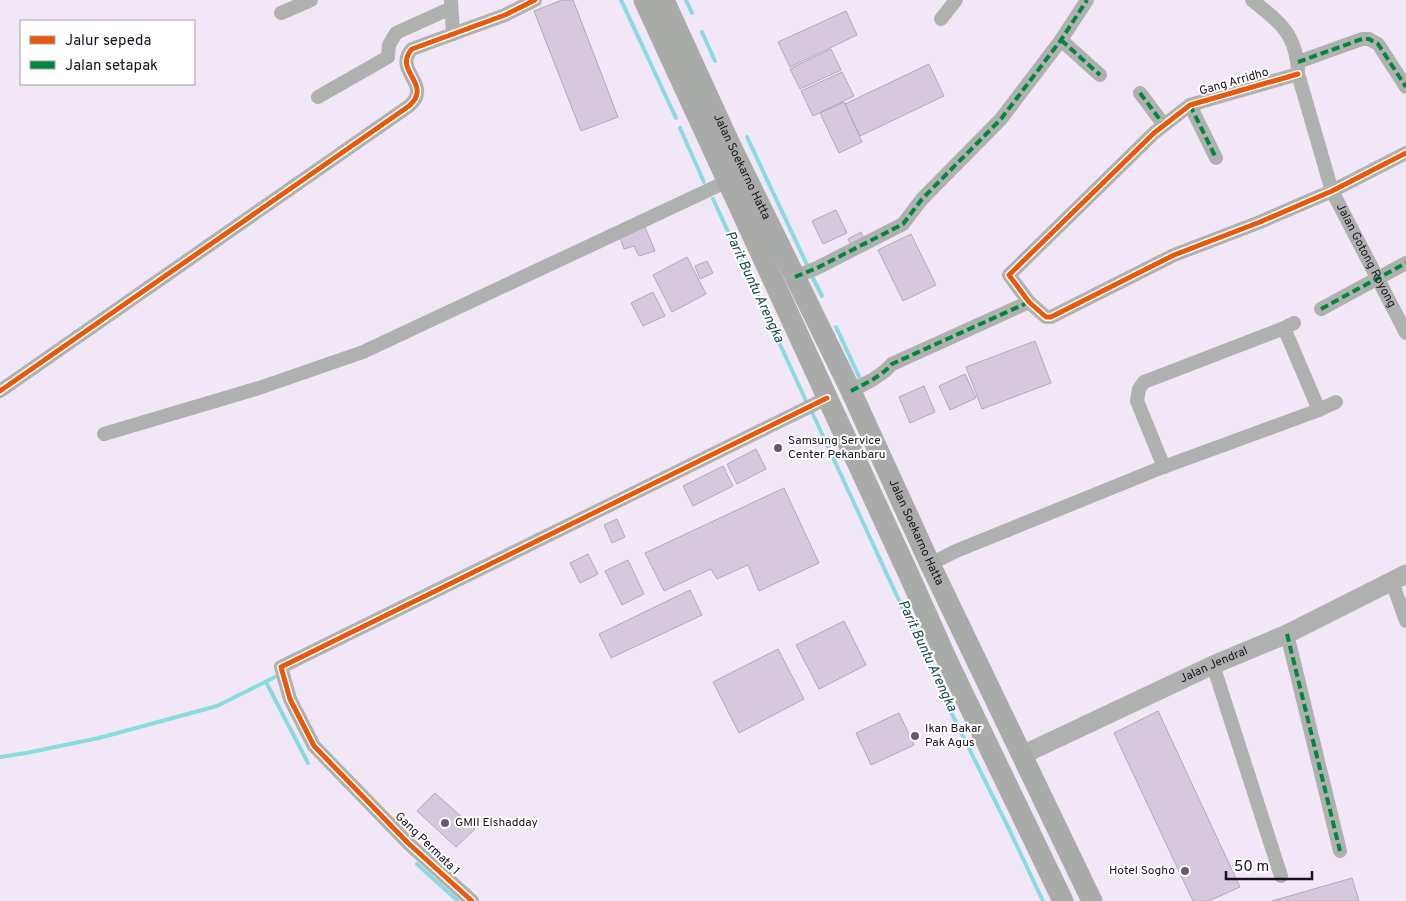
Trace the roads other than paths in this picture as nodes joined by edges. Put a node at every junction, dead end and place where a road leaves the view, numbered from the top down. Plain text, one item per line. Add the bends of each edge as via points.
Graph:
1 (311, 0) edge
2 (535, 0) edge
3 (644, 0) edge
4 (664, 0) edge
5 (956, 0) edge
6 (1087, 0) edge
7 (1252, 0) edge
8 (451, 4) edge
9 (281, 13) dead end
10 (942, 19) dead end
11 (453, 34) junction
12 (1061, 40) junction
13 (1298, 68) junction
14 (1100, 75) dead end
15 (1406, 87) edge
16 (1140, 93) dead end
17 (318, 96) dead end
18 (1190, 105) junction
19 (1159, 129) junction
20 (1406, 153) edge
21 (1216, 158) dead end
22 (728, 181) junction
23 (1332, 191) junction
24 (1406, 263) edge
25 (798, 275) junction
26 (1377, 279) junction
27 (1030, 302) junction
28 (1321, 308) dead end
29 (1406, 333) edge
30 (856, 389) junction
31 (0, 391) edge
32 (827, 398) junction
33 (1336, 402) dead end
34 (1319, 410) junction
35 (104, 434) dead end
36 (1164, 467) junction
37 (934, 561) junction
38 (1399, 578) edge
39 (1406, 621) edge
40 (1287, 634) junction
41 (1212, 665) junction
42 (1030, 752) junction
43 (1340, 851) dead end
44 (1281, 876) dead end
45 (472, 901) edge
46 (1063, 901) edge
47 (1092, 901) edge

1 - 9 street
2 - 11 street
3 - 22 main road, Jalan Soekarno Hatta
4 - 25 main road, Jalan Soekarno Hatta via 729,142
5 - 10 street
6 - 12 street
7 - 13 street, Jalan Gotong Royong via 1284,28
8 - 11 street
8 - 17 street via 396,33 388,57
11 - 31 street via 409,52 406,64 418,94 409,106
12 - 14 street
12 - 25 street via 1001,119 922,200 907,221
13 - 15 street, Gang Arridho via 1362,39 1369,39 1378,44
13 - 18 street, Gang Arridho
13 - 23 street, Jalan Gotong Royong
16 - 19 street
18 - 19 street, Gang Arridho
18 - 21 street, Gang Arridho
19 - 27 street, Gang Arridho via 1009,275
20 - 23 street
22 - 32 main road, Jalan Soekarno Hatta
22 - 35 street via 363,352 259,388
23 - 26 street, Jalan Gotong Royong
23 - 27 street via 1174,256 1051,317 1046,317
24 - 26 street
25 - 30 main road, Jalan Soekarno Hatta
26 - 28 street
26 - 29 street, Jalan Gotong Royong
27 - 30 street via 892,364
30 - 37 main road, Jalan Soekarno Hatta
32 - 45 street, Gang Permata 1 via 283,673 290,699 314,746 408,843
32 - 46 main road, Jalan Soekarno Hatta via 948,662
33 - 34 street
34 - 36 street
34 - 36 street via 1289,326 1144,382 1137,401
36 - 37 street
37 - 42 main road, Jalan Soekarno Hatta
38 - 39 street
38 - 40 main road, Jalan Jendral
40 - 41 main road, Jalan Jendral
40 - 43 street
41 - 42 main road, Jalan Jendral
41 - 44 street
42 - 47 main road, Jalan Soekarno Hatta

